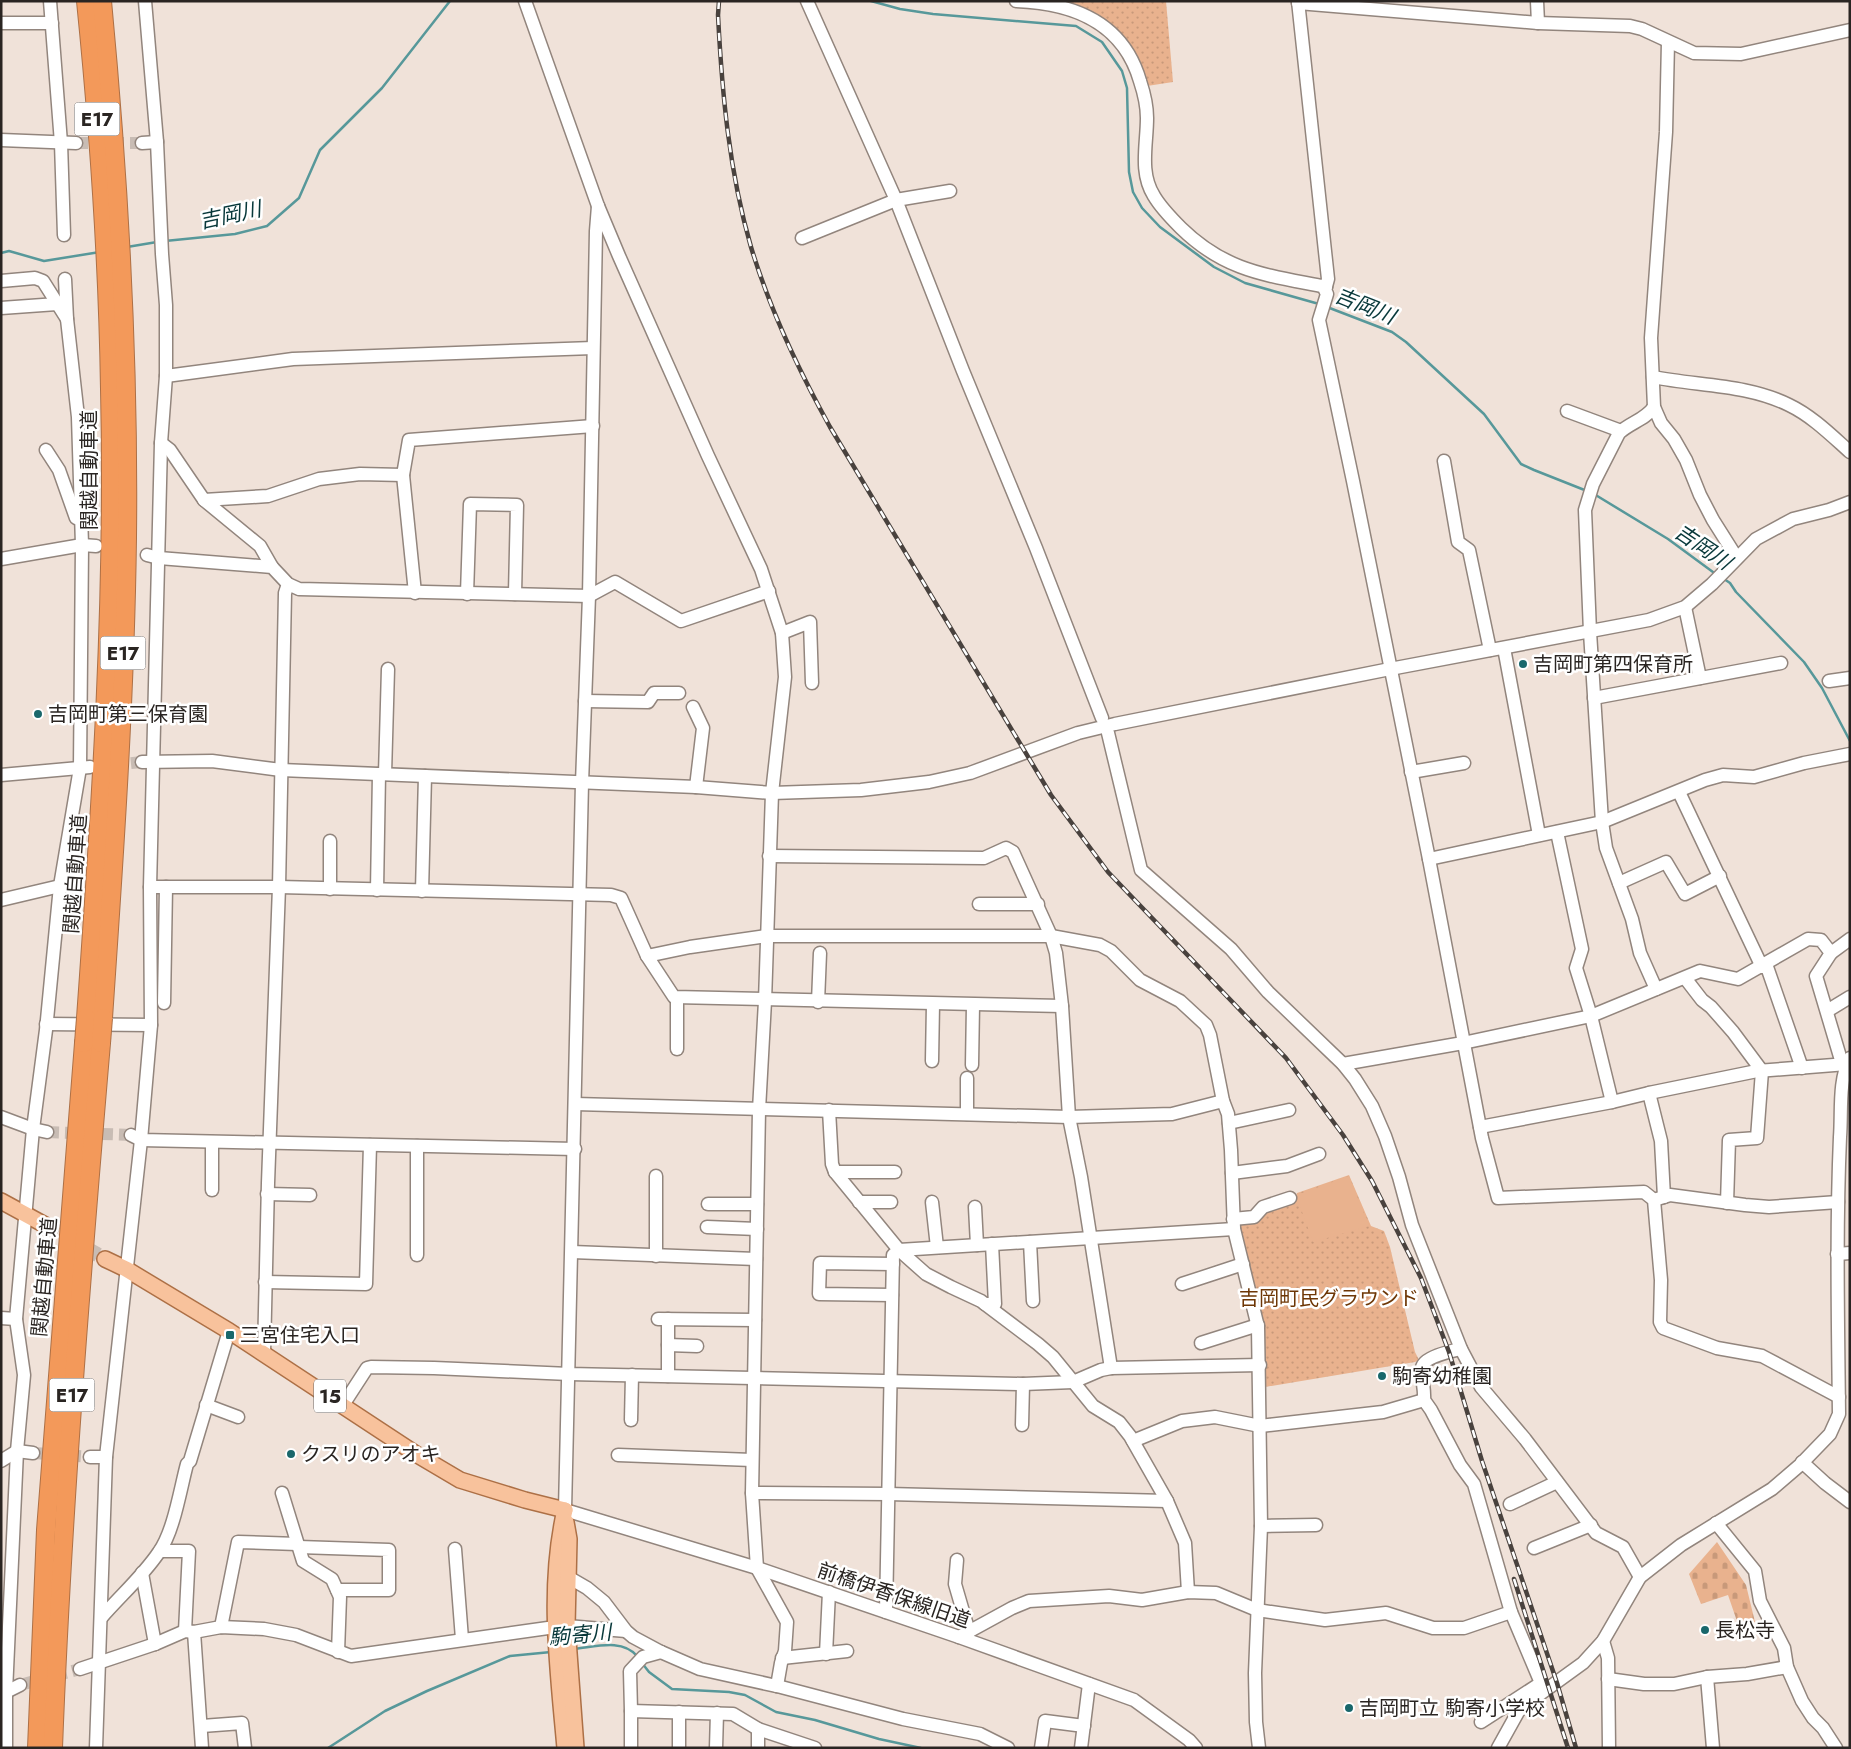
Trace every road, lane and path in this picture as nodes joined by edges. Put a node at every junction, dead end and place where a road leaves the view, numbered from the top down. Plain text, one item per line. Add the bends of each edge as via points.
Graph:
1 (50, 1) edge
2 (86, 1) edge
3 (102, 1) edge
4 (145, 1) edge
5 (525, 1) edge
6 (807, 1) edge
7 (1016, 1) edge
8 (1537, 1) edge
9 (1298, 2) edge
10 (1, 23) edge
11 (52, 23) junction
12 (1538, 23) junction
13 (1850, 30) edge
14 (1668, 42) junction
15 (1, 140) edge
16 (142, 142) tunnel mouth
17 (157, 142) junction
18 (61, 143) junction
19 (76, 143) tunnel mouth
20 (950, 191) dead end
21 (896, 200) junction
22 (598, 206) junction
23 (64, 235) dead end
24 (112, 235) junction
25 (802, 238) dead end
26 (65, 279) dead end
27 (1, 281) edge
28 (1326, 290) junction
29 (57, 304) junction
30 (1, 308) edge
31 (67, 319) junction
32 (594, 348) junction
33 (166, 376) junction
34 (1653, 377) junction
35 (1654, 406) junction
36 (1566, 411) dead end
37 (593, 426) junction
38 (1621, 431) junction
39 (161, 443) junction
40 (46, 450) dead end
41 (1850, 452) edge
42 (1444, 461) dead end
43 (403, 475) junction
44 (204, 500) junction
45 (1850, 502) edge
46 (81, 520) junction
47 (82, 545) junction
48 (96, 546) dead end
49 (153, 556) junction
50 (1, 559) edge
51 (1733, 562) junction
52 (272, 567) junction
53 (288, 584) junction
54 (769, 591) junction
55 (415, 593) junction
56 (467, 594) junction
57 (515, 594) junction
58 (589, 596) junction
59 (1685, 607) junction
60 (1590, 632) junction
61 (782, 633) junction
62 (1504, 648) junction
63 (1490, 650) junction
64 (1781, 663) dead end
65 (388, 669) dead end
66 (1390, 669) junction
67 (1700, 678) junction
68 (1850, 678) edge
69 (1829, 681) dead end
70 (812, 683) dead end
71 (678, 693) dead end
72 (1594, 698) junction
73 (585, 701) junction
74 (693, 707) dead end
75 (1102, 718) dead end
76 (1108, 733) dead end
77 (1846, 754) edge
78 (148, 762) junction
79 (1464, 763) dead end
80 (85, 767) junction
81 (281, 770) junction
82 (1411, 772) junction
83 (382, 774) junction
84 (1, 775) edge
85 (425, 776) junction
86 (582, 783) junction
87 (696, 787) junction
88 (1679, 792) junction
89 (772, 794) junction
90 (1602, 822) junction
91 (1557, 832) junction
92 (1539, 835) junction
93 (330, 842) dead end
94 (770, 856) junction
95 (1429, 859) junction
96 (1720, 876) junction
97 (1619, 883) junction
98 (60, 886) junction
99 (150, 887) junction
100 (166, 887) junction
101 (279, 887) junction
102 (330, 889) junction
103 (377, 890) junction
104 (422, 891) junction
105 (581, 895) junction
106 (1, 900) edge
107 (980, 904) dead end
108 (1038, 904) junction
109 (767, 936) junction
110 (1051, 936) junction
111 (1850, 939) edge
112 (820, 953) dead end
113 (1831, 953) junction
114 (647, 956) junction
115 (1764, 966) junction
116 (1685, 978) junction
117 (1656, 989) junction
118 (1850, 997) edge
119 (678, 998) junction
120 (766, 1001) junction
121 (818, 1002) junction
122 (164, 1003) dead end
123 (934, 1004) junction
124 (973, 1005) junction
125 (1062, 1006) junction
126 (1827, 1011) junction
127 (1591, 1016) junction
128 (46, 1024) junction
129 (151, 1025) junction
130 (92, 1043) junction
131 (1463, 1043) junction
132 (677, 1049) dead end
133 (932, 1061) dead end
134 (1848, 1061) edge
135 (1343, 1064) junction
136 (972, 1065) dead end
137 (1802, 1068) junction
138 (1762, 1071) junction
139 (967, 1078) dead end
140 (1649, 1093) junction
141 (1223, 1101) junction
142 (1612, 1102) junction
143 (575, 1104) junction
144 (760, 1110) junction
145 (829, 1110) junction
146 (1289, 1110) dead end
147 (967, 1114) junction
148 (1069, 1117) junction
149 (1, 1118) edge
150 (1229, 1123) junction
151 (1480, 1127) junction
152 (33, 1129) junction
153 (47, 1132) tunnel mouth
154 (136, 1137) junction
155 (212, 1142) junction
156 (270, 1143) junction
157 (370, 1145) junction
158 (417, 1146) junction
159 (575, 1149) junction
160 (1319, 1154) dead end
161 (835, 1172) junction
162 (895, 1172) dead end
163 (1232, 1173) junction
164 (656, 1176) dead end
165 (212, 1190) dead end
166 (267, 1194) junction
167 (310, 1195) dead end
168 (1290, 1198) dead end
169 (1659, 1198) junction
170 (1, 1201) edge
171 (859, 1202) junction
172 (891, 1202) dead end
173 (932, 1202) dead end
174 (1727, 1202) junction
175 (1838, 1202) junction
176 (708, 1204) dead end
177 (757, 1204) junction
178 (975, 1207) dead end
179 (26, 1215) junction
180 (1233, 1224) junction
181 (45, 1226) tunnel mouth
182 (707, 1227) dead end
183 (757, 1229) junction
184 (1090, 1239) junction
185 (1030, 1242) junction
186 (992, 1244) junction
187 (977, 1245) junction
188 (936, 1247) junction
189 (899, 1250) junction
190 (572, 1252) junction
191 (1844, 1254) edge
192 (417, 1255) dead end
193 (656, 1256) junction
194 (105, 1259) tunnel mouth
195 (756, 1259) junction
196 (893, 1264) junction
197 (1243, 1264) junction
198 (126, 1270) junction
199 (265, 1282) junction
200 (1182, 1284) dead end
201 (892, 1295) junction
202 (1033, 1301) dead end
203 (985, 1304) junction
204 (1, 1318) edge
205 (16, 1319) junction
206 (754, 1320) junction
207 (1258, 1325) junction
208 (229, 1331) junction
209 (1201, 1343) dead end
210 (668, 1345) junction
211 (697, 1346) dead end
212 (1461, 1349) junction
213 (1844, 1351) edge
214 (264, 1353) junction
215 (1260, 1364) junction
216 (1111, 1368) junction
217 (569, 1374) junction
218 (632, 1375) junction
219 (668, 1376) junction
220 (753, 1377) junction
221 (891, 1380) junction
222 (1073, 1382) junction
223 (1023, 1384) junction
224 (1839, 1397) junction
225 (1424, 1400) junction
226 (206, 1405) junction
227 (343, 1405) junction
228 (1844, 1416) edge
229 (238, 1417) dead end
230 (631, 1420) dead end
231 (1022, 1425) dead end
232 (1260, 1426) junction
233 (1133, 1441) junction
234 (17, 1451) junction
235 (33, 1453) tunnel mouth
236 (618, 1455) dead end
237 (90, 1457) tunnel mouth
238 (106, 1457) junction
239 (752, 1460) junction
240 (1, 1461) edge
241 (1802, 1462) junction
242 (1558, 1482) junction
243 (282, 1493) dead end
244 (752, 1493) junction
245 (888, 1494) junction
246 (1168, 1501) junction
247 (1850, 1502) edge
248 (1510, 1504) dead end
249 (565, 1510) junction
250 (1716, 1523) junction
251 (1316, 1525) dead end
252 (1591, 1525) junction
253 (1261, 1526) junction
254 (298, 1546) junction
255 (1534, 1548) dead end
256 (456, 1549) dead end
257 (160, 1551) junction
258 (957, 1560) dead end
259 (757, 1568) junction
260 (142, 1573) junction
261 (568, 1577) junction
262 (1640, 1577) junction
263 (337, 1590) junction
264 (829, 1592) junction
265 (1188, 1592) junction
266 (1257, 1610) junction
267 (886, 1612) junction
268 (1511, 1612) junction
269 (101, 1618) junction
270 (6, 1619) edge
271 (561, 1626) junction
272 (221, 1627) junction
273 (190, 1631) junction
274 (626, 1631) junction
275 (964, 1634) junction
276 (462, 1639) junction
277 (1603, 1641) junction
278 (155, 1644) junction
279 (847, 1651) dead end
280 (338, 1652) junction
281 (563, 1652) junction
282 (661, 1652) junction
283 (826, 1654) junction
284 (782, 1658) junction
285 (98, 1664) junction
286 (1787, 1667) junction
287 (80, 1669) tunnel mouth
288 (1707, 1676) junction
289 (1608, 1679) junction
290 (1089, 1684) junction
291 (20, 1686) tunnel mouth
292 (777, 1686) junction
293 (4, 1692) edge
294 (1515, 1707) junction
295 (631, 1711) junction
296 (679, 1712) junction
297 (717, 1713) junction
298 (1481, 1722) dead end
299 (202, 1726) junction
300 (1084, 1726) junction
301 (758, 1729) junction
302 (6, 1748) edge
303 (37, 1748) edge
304 (53, 1748) edge
305 (96, 1748) edge
306 (202, 1748) edge
307 (245, 1748) edge
308 (565, 1748) edge
309 (576, 1748) edge
310 (631, 1748) edge
311 (679, 1748) edge
312 (716, 1748) edge
313 (758, 1748) edge
314 (815, 1748) edge
315 (1008, 1748) edge
316 (1041, 1748) edge
317 (1081, 1748) edge
318 (1196, 1748) edge
319 (1259, 1748) edge
320 (1498, 1748) edge
321 (1609, 1748) edge
322 (1713, 1748) edge
323 (1836, 1748) edge

1 - 11 street
2 - 24 highway, 関越自動車道 / E17
3 - 24 highway, 関越自動車道 / E17 via 113,117
4 - 17 street
5 - 22 street
6 - 21 street
7 - 28 street via 1062,6 1084,14 1099,22 1127,50 1146,99 1144,163 1149,187 1168,215 1191,238 1239,267
8 - 12 street
9 - 12 street
9 - 28 street via 1328,279
10 - 11 street
11 - 18 street
12 - 14 street via 1630,26
13 - 14 street via 1742,54 1694,53
14 - 34 street via 1666,132 1651,338
15 - 18 street
16 - 17 street
17 - 33 street via 166,304
18 - 19 street
18 - 23 street
20 - 21 street
21 - 25 street
21 - 75 street
22 - 32 street
22 - 54 street
24 - 130 highway, 関越自動車道 / E17, bridge via 115,289 110,392 106,708
26 - 31 street
27 - 29 street via 35,278 43,281
28 - 66 street via 1320,320
29 - 30 street
29 - 31 street
31 - 46 street via 78,417
32 - 33 street via 293,359
32 - 37 street
33 - 39 street
34 - 35 street
34 - 41 street via 1733,388 1773,399 1803,413
35 - 38 street via 1643,419
35 - 51 street via 1661,423 1686,460
36 - 38 street
37 - 43 street via 410,440
37 - 58 street
38 - 60 street via 1593,484 1585,510
39 - 44 street via 170,450
39 - 49 street
40 - 46 street via 59,470 76,518
42 - 63 street via 1458,542 1469,550
43 - 44 street via 360,474 319,479 268,496
43 - 55 street
44 - 52 street via 260,546
45 - 51 street via 1793,519 1756,539
46 - 47 street
47 - 48 street
47 - 50 street
47 - 80 street
49 - 52 street
49 - 78 street
51 - 59 street
52 - 53 street
53 - 55 street via 299,589
53 - 81 street via 285,592
54 - 58 street via 681,622 615,582
54 - 61 street
55 - 56 street
56 - 57 street
56 - 57 street via 470,504 517,505
57 - 58 street
58 - 73 street
59 - 60 street via 1649,620
59 - 67 street
60 - 62 street
60 - 72 street
61 - 70 street via 810,622
61 - 89 street via 785,677
62 - 63 street
62 - 92 street
63 - 66 street
64 - 67 street
65 - 83 street
66 - 82 street
66 - 89 street via 1078,733 970,773 929,782 860,790
67 - 72 street
68 - 69 street
71 - 73 street via 654,693 648,702
72 - 90 street
73 - 86 street
74 - 87 street via 703,728
76 - 135 street via 1141,870 1231,949 1268,992
77 - 88 street via 1754,777 1723,775
78 - 81 street via 212,761
78 - 99 street
79 - 82 street
80 - 84 street
80 - 98 street
81 - 83 street
81 - 101 street
82 - 95 street
83 - 85 street
83 - 103 street
85 - 86 street
85 - 104 street
86 - 87 street
86 - 105 street
87 - 89 street
88 - 90 street
88 - 96 street
89 - 94 street
90 - 91 street
90 - 97 street via 1606,848
91 - 92 street
91 - 127 street via 1582,949 1576,968
92 - 95 street
93 - 102 street
94 - 108 street via 984,858 1006,848 1013,852
94 - 109 street
95 - 131 street
96 - 97 street via 1685,894 1666,862
96 - 115 street
97 - 117 street via 1640,953
98 - 106 street
98 - 128 street
99 - 100 street
99 - 129 street
100 - 101 street
100 - 122 street
101 - 102 street
101 - 156 street
102 - 103 street
103 - 104 street
104 - 105 street
105 - 114 street via 621,898
105 - 143 street
107 - 108 street
108 - 110 street
109 - 110 street
109 - 114 street
109 - 120 street
110 - 125 street
110 - 141 street via 1100,945 1111,951 1140,980 1180,1001 1200,1018 1210,1035
111 - 113 street
112 - 121 street
113 - 115 street via 1821,940 1808,939
113 - 126 street via 1816,976
114 - 119 street via 674,997
115 - 116 street via 1738,979 1700,972
115 - 137 street
116 - 117 street
116 - 138 street via 1733,1032
117 - 127 street
118 - 126 street
119 - 120 street
119 - 132 street
120 - 121 street
120 - 144 street
121 - 123 street
123 - 124 street
123 - 133 street
124 - 125 street
124 - 136 street
125 - 148 street
126 - 134 street via 1841,1060
127 - 131 street
127 - 142 street
128 - 129 street
128 - 152 street
129 - 154 street
130 - 303 highway, 関越自動車道 / E17 via 47,1520
130 - 304 highway, 関越自動車道 / E17
131 - 135 street
131 - 151 street
134 - 137 street
134 - 175 street via 1843,1081
135 - 212 street via 1372,1106 1385,1136 1412,1225
137 - 138 street
138 - 140 street
138 - 174 street via 1756,1138 1729,1140
139 - 147 street
140 - 142 street
140 - 169 street via 1661,1141
141 - 148 street via 1172,1114
141 - 150 street
142 - 151 street
143 - 144 street
143 - 159 street
144 - 145 street
144 - 177 street
145 - 147 street
145 - 161 street
146 - 150 street
147 - 148 street
148 - 184 street
149 - 152 street
150 - 163 street
151 - 169 street via 1498,1198 1644,1192
152 - 153 street
152 - 179 street
154 - 155 street
154 - 198 street
155 - 156 street
155 - 165 street
156 - 157 street
156 - 166 street
157 - 158 street
157 - 199 street via 366,1284
158 - 159 street
158 - 192 street
159 - 190 street
160 - 163 street via 1287,1166
161 - 162 street
161 - 171 street
163 - 180 street
164 - 193 street
166 - 167 street
166 - 199 street
168 - 180 street via 1263,1207 1254,1217
169 - 174 street via 1670,1195
169 - 224 street via 1660,1322 1663,1328 1717,1348 1762,1356
170 - 179 main road
171 - 172 street
171 - 189 street
173 - 188 street
174 - 175 street via 1770,1207
175 - 191 street
176 - 177 street
177 - 183 street
178 - 187 street
179 - 181 main road
179 - 205 street
180 - 184 street
180 - 197 street
182 - 183 street
183 - 195 street
184 - 185 street
184 - 216 street
185 - 186 street
185 - 202 street
186 - 187 street
186 - 203 street via 995,1304
187 - 188 street
188 - 189 street
189 - 196 street via 893,1256
189 - 203 street via 926,1274
190 - 193 street
190 - 217 street
191 - 213 street
193 - 195 street
194 - 198 main road, 15
195 - 206 street
196 - 201 street
196 - 201 street via 820,1263 819,1294
197 - 200 street
197 - 207 street
198 - 208 main road, 15
198 - 238 street
199 - 214 street
201 - 221 street
203 - 222 street via 1053,1357
204 - 205 street
205 - 234 street via 24,1375
206 - 210 street via 663,1319
206 - 220 street
207 - 209 street
207 - 215 street
208 - 214 main road, 15
208 - 226 street
210 - 211 street
210 - 219 street
212 - 225 street via 1423,1364
212 - 242 street via 1481,1387
213 - 224 street
214 - 227 main road, 15
215 - 216 street
215 - 232 street
216 - 222 street
217 - 218 street
217 - 227 street via 371,1367 367,1368
217 - 249 street
218 - 219 street
218 - 230 street
219 - 220 street
220 - 221 street
220 - 239 street
221 - 223 street
221 - 245 street
222 - 223 street
222 - 233 street via 1093,1406 1119,1422
223 - 231 street
224 - 228 street
225 - 232 street via 1383,1412
225 - 268 street via 1474,1484
226 - 229 street
226 - 257 street via 168,1535
227 - 249 main road, 15 via 460,1480
228 - 241 street
232 - 233 street via 1215,1417 1182,1421
232 - 253 street
233 - 246 street
234 - 235 street
234 - 240 street
234 - 270 street
236 - 239 street
237 - 238 street
238 - 269 street
239 - 244 street
241 - 247 street
241 - 250 street via 1772,1489
242 - 248 street
242 - 252 street
243 - 254 street
244 - 245 street
244 - 259 street
245 - 246 street
245 - 267 street
246 - 265 street via 1185,1543
249 - 259 street, 前橋伊香保線旧道
249 - 261 main road via 569,1539
249 - 271 main road via 558,1540
250 - 262 street via 1680,1545
250 - 286 street via 1755,1572 1760,1601 1784,1648
251 - 253 street
252 - 255 street
252 - 262 street via 1596,1532 1623,1547
253 - 266 street
254 - 263 street via 303,1561 332,1579
254 - 263 street via 389,1550 389,1590
254 - 272 street via 238,1542
256 - 276 street
257 - 260 street
257 - 273 street via 189,1551
258 - 275 street via 955,1584
259 - 264 street, 前橋伊香保線旧道
259 - 284 street via 787,1622
260 - 269 street
260 - 278 street
261 - 271 main road
261 - 274 street via 604,1602
262 - 277 street
263 - 280 street via 340,1597
264 - 267 street, 前橋伊香保線旧道
264 - 283 street
265 - 266 street via 1216,1593
265 - 275 street via 1142,1600 1109,1596 1030,1601
266 - 268 street via 1325,1620 1386,1613 1433,1628 1464,1628
266 - 319 street via 1255,1673
267 - 275 street, 前橋伊香保線旧道
268 - 294 street via 1541,1683
269 - 285 street
270 - 293 street
271 - 274 street
271 - 276 street
271 - 281 main road
272 - 273 street
272 - 280 street via 264,1629 296,1635
273 - 278 street
273 - 299 street
274 - 282 street
275 - 290 street, 前橋伊香保線旧道
276 - 280 street via 351,1656
277 - 289 street via 1608,1658
277 - 294 street via 1583,1663 1525,1705
278 - 285 street
279 - 283 street
281 - 308 main road
281 - 309 main road
282 - 292 street via 700,1669
282 - 295 street via 643,1657 630,1672
283 - 284 street
284 - 292 street
285 - 287 street
285 - 305 street
286 - 288 street
286 - 323 street via 1802,1702
288 - 289 street via 1674,1684
288 - 322 street
289 - 321 street
290 - 300 street
290 - 318 street, 前橋伊香保線旧道 via 1134,1700
291 - 293 street
292 - 315 street via 903,1719 980,1734
293 - 302 street
294 - 298 street
294 - 320 street
295 - 296 street
295 - 310 street
296 - 297 street
296 - 311 street
297 - 301 street via 733,1714
297 - 312 street
299 - 306 street
299 - 307 street via 242,1723
300 - 316 street via 1045,1721
300 - 317 street
301 - 313 street
301 - 314 street

